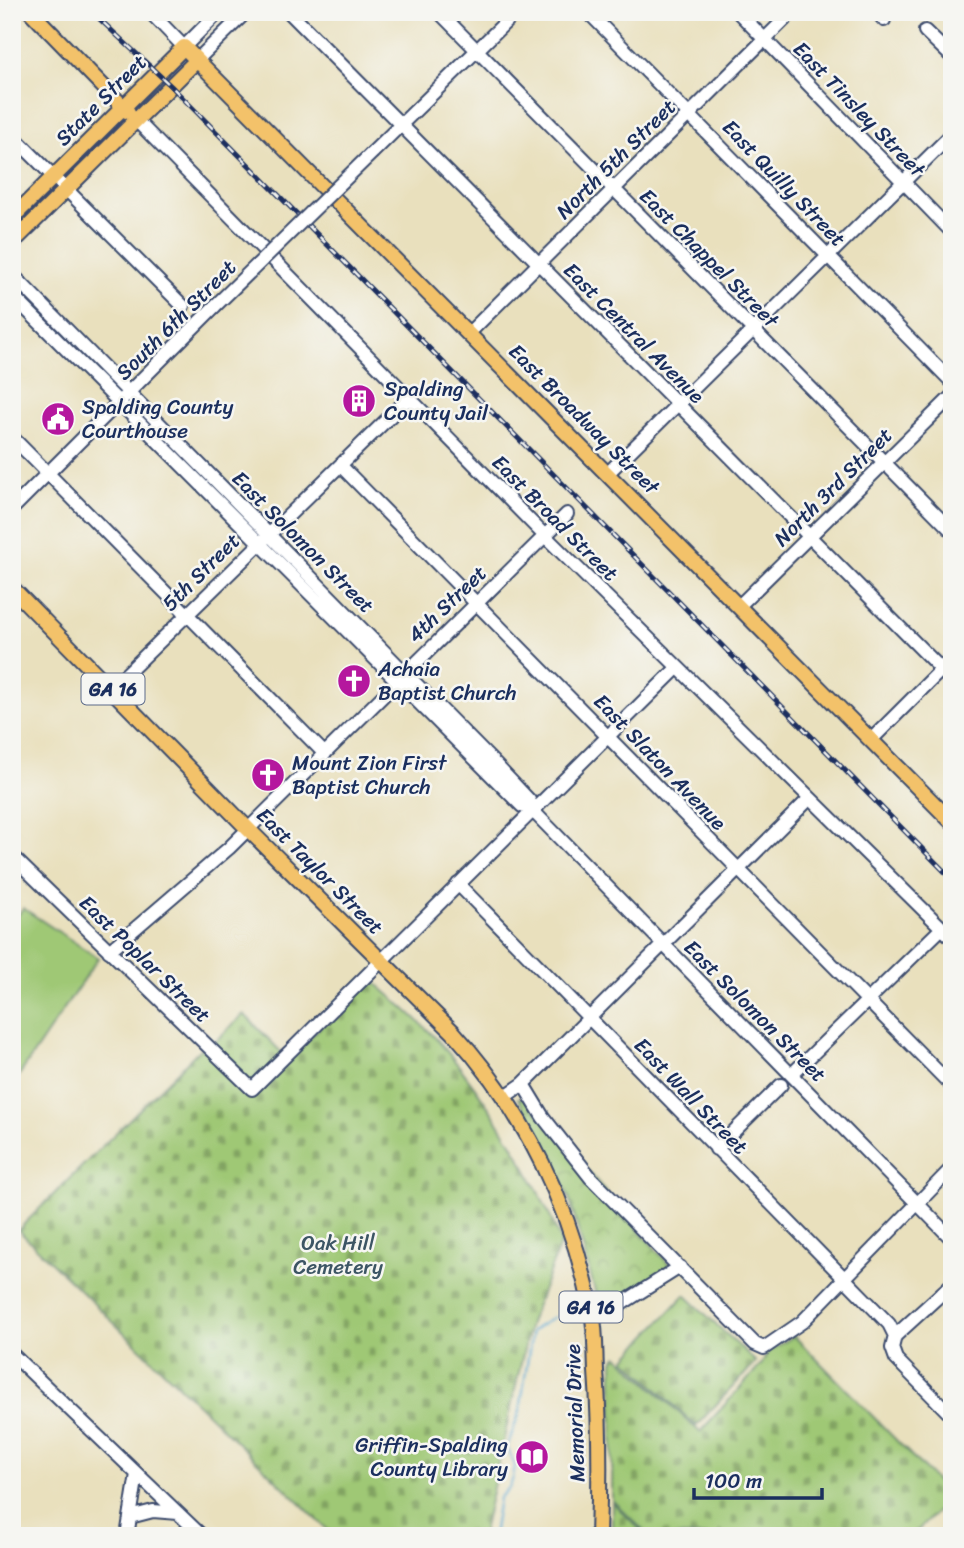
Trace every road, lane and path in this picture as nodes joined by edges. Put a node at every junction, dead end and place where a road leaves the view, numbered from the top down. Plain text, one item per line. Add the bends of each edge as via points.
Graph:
1 (31, 12) edge
2 (150, 12) edge
3 (219, 12) edge
4 (246, 12) edge
5 (289, 12) edge
6 (439, 12) edge
7 (516, 12) edge
8 (588, 12) edge
9 (738, 12) edge
10 (792, 12) edge
11 (925, 31) dead end
12 (764, 38) junction
13 (184, 47) junction
14 (477, 51) junction
15 (952, 57) edge
16 (198, 60) junction
17 (124, 107) junction
18 (689, 113) junction
19 (136, 120) junction
20 (401, 125) junction
21 (952, 134) edge
22 (12, 135) edge
23 (54, 177) junction
24 (903, 182) junction
25 (66, 189) junction
26 (613, 190) junction
27 (12, 218) edge
28 (952, 232) edge
29 (12, 243) edge
30 (830, 257) junction
31 (538, 264) junction
32 (12, 274) edge
33 (12, 295) edge
34 (183, 306) dead end
35 (754, 331) junction
36 (468, 333) junction
37 (952, 382) edge
38 (129, 394) junction
39 (952, 396) edge
40 (410, 398) junction
41 (119, 404) junction
42 (678, 404) junction
43 (12, 437) edge
44 (884, 464) junction
45 (341, 466) junction
46 (49, 472) junction
47 (608, 473) junction
48 (12, 509) edge
49 (567, 514) dead end
50 (952, 531) edge
51 (267, 534) junction
52 (545, 536) junction
53 (810, 537) junction
54 (257, 544) junction
55 (12, 588) edge
56 (475, 603) junction
57 (740, 606) junction
58 (186, 613) junction
59 (952, 659) edge
60 (677, 668) junction
61 (941, 669) junction
62 (400, 677) junction
63 (952, 680) edge
64 (112, 688) junction
65 (608, 735) junction
66 (872, 739) junction
67 (325, 754) junction
68 (810, 798) junction
69 (532, 810) junction
70 (952, 822) edge
71 (248, 829) junction
72 (12, 856) edge
73 (738, 870) junction
74 (458, 884) junction
75 (942, 928) junction
76 (952, 938) edge
77 (662, 944) junction
78 (109, 951) junction
79 (380, 961) junction
80 (867, 1000) junction
81 (588, 1018) junction
82 (792, 1074) junction
83 (523, 1084) junction
84 (781, 1085) dead end
85 (952, 1086) edge
86 (504, 1097) junction
87 (716, 1149) junction
88 (952, 1168) edge
89 (916, 1203) junction
90 (906, 1213) junction
91 (931, 1218) junction
92 (952, 1239) edge
93 (680, 1267) junction
94 (844, 1278) junction
95 (952, 1284) edge
96 (593, 1316) junction
97 (895, 1336) junction
98 (12, 1354) edge
99 (952, 1416) edge
100 (137, 1475) junction
101 (178, 1513) junction
102 (130, 1517) junction
103 (127, 1536) edge
104 (202, 1536) edge
105 (598, 1536) edge

1 - 17 main road
2 - 13 street
3 - 13 street, State Street
4 - 16 street
5 - 20 street, East Central Avenue
6 - 14 street, East Chappel Street
7 - 14 street, South 6th Street
8 - 18 street, East Quilly Street
9 - 12 street, East Tinsley Street
10 - 12 street, North 5th Street
11 - 15 street
12 - 18 street, North 5th Street
12 - 24 street, East Tinsley Street
13 - 16 main road, East Broadway Street
13 - 17 main road, State Street
14 - 20 street, South 6th Street
14 - 26 street, East Chappel Street
16 - 19 main road
16 - 36 main road, East Broadway Street
17 - 19 main road
17 - 23 main road, State Street
18 - 26 street, North 5th Street
18 - 30 street, East Quilly Street
19 - 25 main road
19 - 40 street, East Broad Street
20 - 31 street, East Central Avenue
20 - 38 street, South 6th Street, bridge
21 - 24 street
22 - 23 street
23 - 25 street
23 - 27 main road, State Street
24 - 28 street, East Tinsley Street
24 - 30 street
25 - 29 main road
25 - 34 street
26 - 31 street, North 5th Street
26 - 35 street, East Chappel Street
30 - 35 street
30 - 37 street, East Quilly Street
31 - 36 street, North 5th Street
31 - 42 street, East Central Avenue
32 - 38 street, East Solomon Street
33 - 41 street, East Solomon Street
35 - 42 street
35 - 44 street, East Chappel Street
36 - 47 main road, East Broadway Street
38 - 41 street, South 6th Street
38 - 51 street, East Solomon Street
39 - 44 street, North 3rd Street
40 - 45 street, 5th Street
40 - 52 street, East Broad Street
41 - 46 street, South 6th Street
41 - 54 street, East Solomon Street
42 - 47 street
42 - 53 street, East Central Avenue
43 - 46 street
44 - 50 street, East Chappel Street
44 - 53 street, North 3rd Street
45 - 51 street, 5th Street
45 - 56 street, East Slaton Avenue
46 - 48 street, South 6th Street
46 - 58 street
47 - 57 main road, East Broadway Street
49 - 52 street, 4th Street
51 - 54 street, 5th Street
51 - 62 street, East Solomon Street
52 - 56 street, 4th Street
52 - 60 street, East Broad Street
53 - 57 street, North 3rd Street
53 - 61 street, East Central Avenue
54 - 58 street, 5th Street
54 - 62 street, East Solomon Street
55 - 64 main road, East Taylor Street / GA 16
56 - 62 street, 4th Street
56 - 65 street, East Slaton Avenue
57 - 66 main road, East Broadway Street
58 - 64 street, 5th Street
58 - 67 street
59 - 61 street
60 - 65 street
60 - 68 street, East Broad Street
61 - 63 street, East Central Avenue
61 - 66 street
62 - 67 street, 4th Street
62 - 69 street, East Solomon Street via 522,806
64 - 71 main road, East Taylor Street / GA 16
65 - 69 street
65 - 73 street, East Slaton Avenue
66 - 70 main road, East Broadway Street
67 - 71 street, 4th Street
68 - 73 street
68 - 75 street, East Broad Street
69 - 74 street
69 - 77 street, East Solomon Street
71 - 78 street, 4th Street
71 - 79 main road, East Taylor Street / GA 16
72 - 78 street, East Poplar Street
73 - 77 street
73 - 80 street, East Slaton Avenue
74 - 79 street
74 - 81 street, East Wall Street
75 - 76 street, East Broad Street
75 - 80 street
77 - 81 street
77 - 82 street, East Solomon Street
78 - 79 street, East Poplar Street via 252,1089
79 - 86 main road, East Taylor Street / GA 16 via 453,1032
80 - 82 street
80 - 85 street, East Slaton Avenue
81 - 83 street
81 - 87 street, East Wall Street
82 - 89 street, East Solomon Street
83 - 86 street
83 - 93 street via 591,1178
84 - 87 street
86 - 96 main road, Memorial Drive / GA 16 via 561,1202
87 - 94 street, East Wall Street
88 - 89 street
89 - 90 street
89 - 91 street, East Solomon Street
90 - 91 street
90 - 94 street
91 - 92 street, East Solomon Street
93 - 94 street via 764,1349 787,1335
93 - 96 street via 607,1313
94 - 97 street, East Wall Street
95 - 97 street
96 - 105 main road, Memorial Drive / GA 16
97 - 99 street via 892,1348 896,1359
98 - 100 street
100 - 101 street
100 - 102 street
101 - 102 street via 153,1511
101 - 104 street
102 - 103 street

